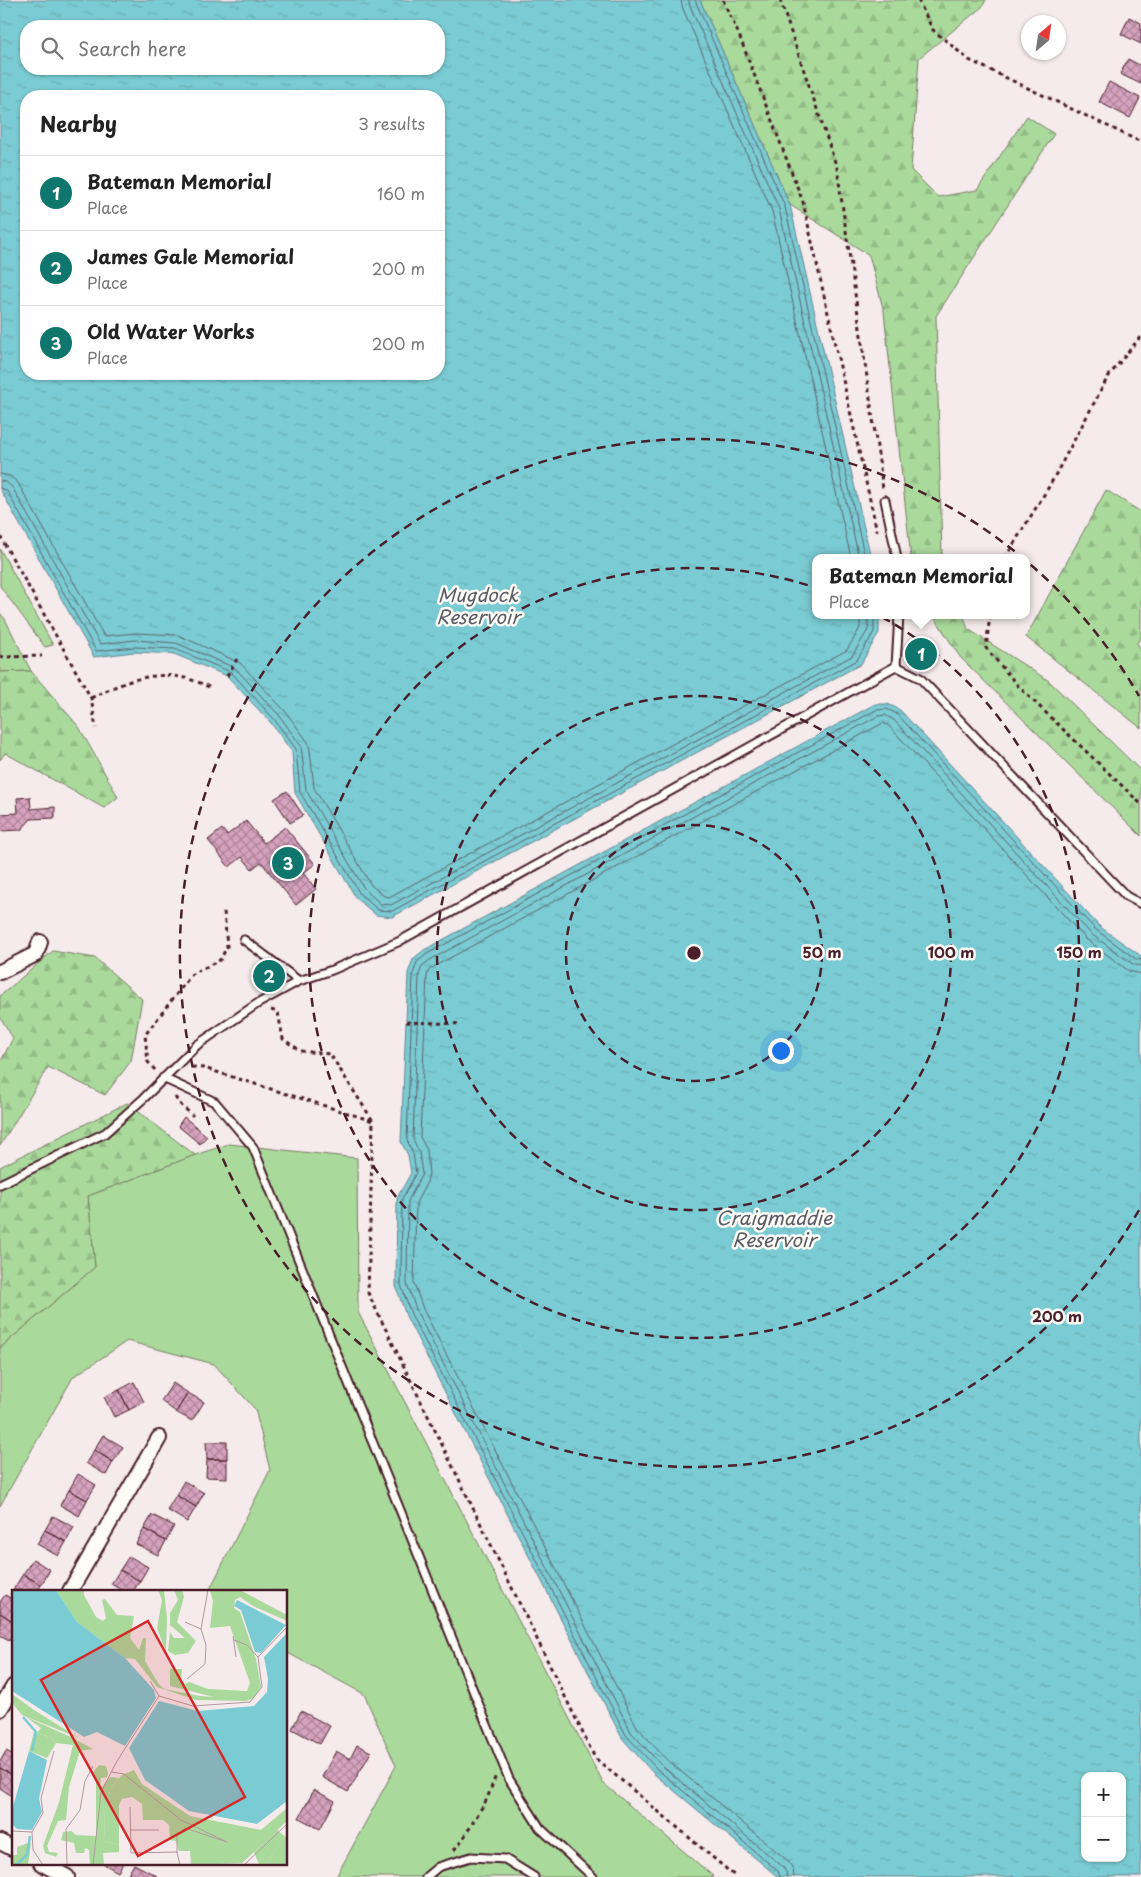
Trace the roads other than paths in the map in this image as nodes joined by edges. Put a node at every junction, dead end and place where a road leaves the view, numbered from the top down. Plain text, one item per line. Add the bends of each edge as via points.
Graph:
1 (885, 500) road end
2 (896, 554) edge
3 (899, 619) edge
4 (896, 666) junction
5 (1141, 904) edge
6 (244, 940) dead end
7 (40, 942) dead end
8 (0, 972) edge
9 (299, 981) junction
10 (163, 1078) junction
11 (0, 1184) edge
12 (159, 1438) dead end
13 (71, 1590) edge
14 (12, 1689) edge
15 (0, 1709) edge
16 (0, 1842) edge
17 (12, 1848) edge
18 (43, 1864) edge
19 (67, 1877) edge
20 (426, 1877) edge
21 (534, 1877) edge
22 (593, 1877) edge

1 - 2 lane
3 - 4 lane
4 - 5 lane via 920,678 1126,896
4 - 9 lane via 398,942
6 - 9 lane
7 - 8 street via 36,954
9 - 10 lane via 257,1004 197,1045
10 - 11 lane via 105,1134
10 - 22 lane via 215,1102 253,1147 509,1779 540,1828
12 - 13 street
14 - 15 street
16 - 17 street
18 - 19 street
20 - 21 lane via 441,1866 470,1857 505,1859

